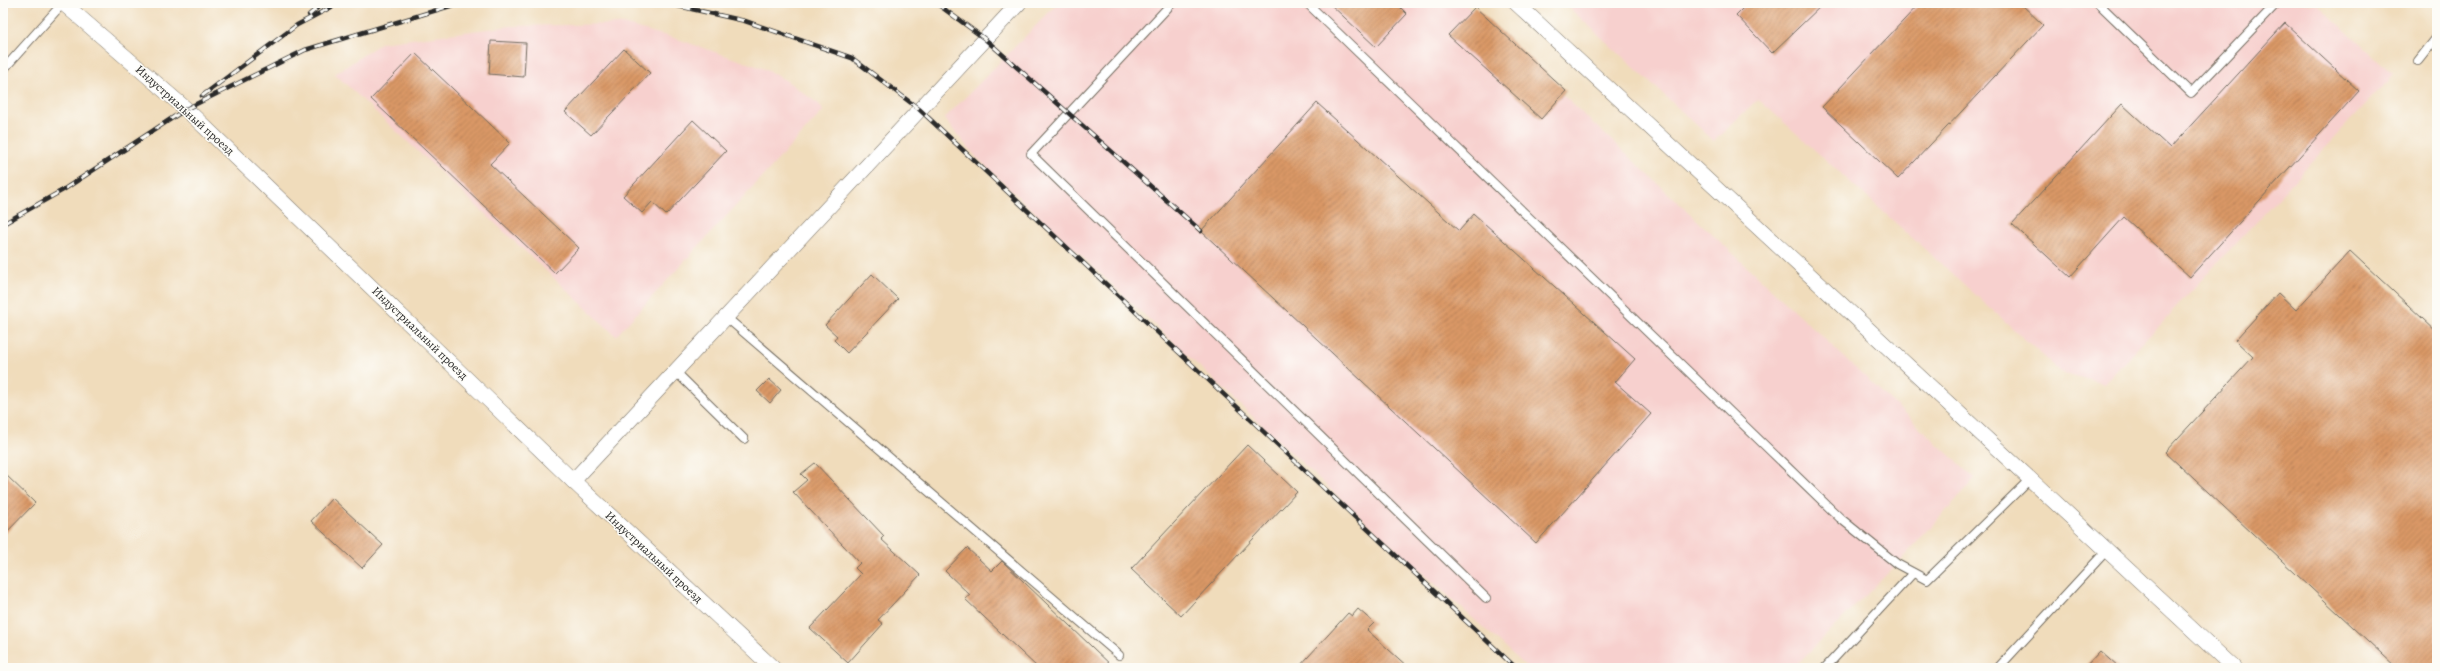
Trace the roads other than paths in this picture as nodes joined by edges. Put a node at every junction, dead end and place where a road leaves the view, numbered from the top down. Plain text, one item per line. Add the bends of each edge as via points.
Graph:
1 (63, 3) edge
2 (1019, 3) edge
3 (1172, 3) edge
4 (1308, 3) edge
5 (1516, 3) edge
6 (2098, 3) edge
7 (2277, 3) edge
8 (2437, 37) edge
9 (2418, 61) dead end
10 (3, 70) edge
11 (726, 317) junction
12 (675, 371) junction
13 (744, 439) dead end
14 (2030, 479) junction
15 (573, 480) junction
16 (2107, 550) junction
17 (1913, 573) junction
18 (1486, 598) dead end
19 (1119, 655) dead end
20 (773, 668) edge
21 (1825, 668) edge
22 (1998, 668) edge
23 (2234, 668) edge

1 - 10 lane
1 - 15 street, Индустриальный проезд via 186,108
2 - 11 street
3 - 18 lane via 1031,154
4 - 17 lane via 1840,518 1897,564
5 - 14 street
6 - 7 lane via 2191,93
8 - 9 lane
11 - 12 street
11 - 19 lane
12 - 13 lane
12 - 15 street
14 - 16 street
14 - 17 lane via 1927,580
15 - 20 street, Индустриальный проезд
16 - 22 lane
16 - 23 street
17 - 21 lane

